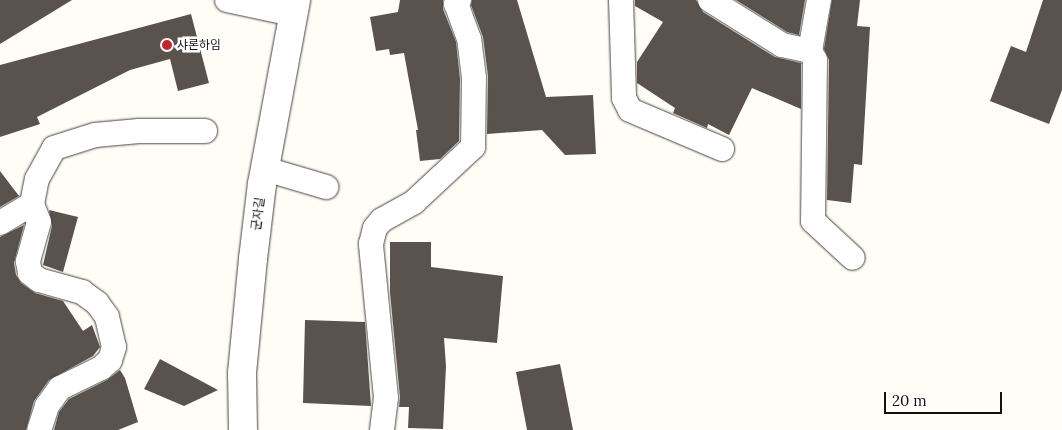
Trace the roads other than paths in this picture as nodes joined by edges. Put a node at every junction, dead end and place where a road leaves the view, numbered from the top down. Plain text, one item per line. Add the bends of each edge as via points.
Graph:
1 (227, 0) edge
2 (459, 0) edge
3 (621, 0) edge
4 (710, 0) edge
5 (820, 0) edge
6 (295, 7) edge
7 (810, 51) junction
8 (205, 132) dead end
9 (722, 149) dead end
10 (265, 169) junction
11 (326, 187) dead end
12 (32, 204) junction
13 (0, 223) edge
14 (853, 258) dead end
15 (39, 430) edge
16 (243, 430) edge
17 (382, 430) edge

1 - 6 lane
2 - 17 lane via 456,4 469,39 474,78 473,148 414,202 382,220 375,228 371,244 386,398
3 - 9 lane via 624,98 630,110
4 - 7 lane via 782,45
5 - 7 lane
6 - 10 street, 군자길
7 - 14 lane via 814,60 813,221
8 - 12 lane via 139,131 95,135 54,148 37,179
10 - 11 lane
10 - 16 street, 군자길 via 245,332
12 - 13 lane
12 - 15 lane via 39,222 28,261 30,274 39,280 82,292 96,303 107,317 114,347 110,360 101,368 60,388 47,406

